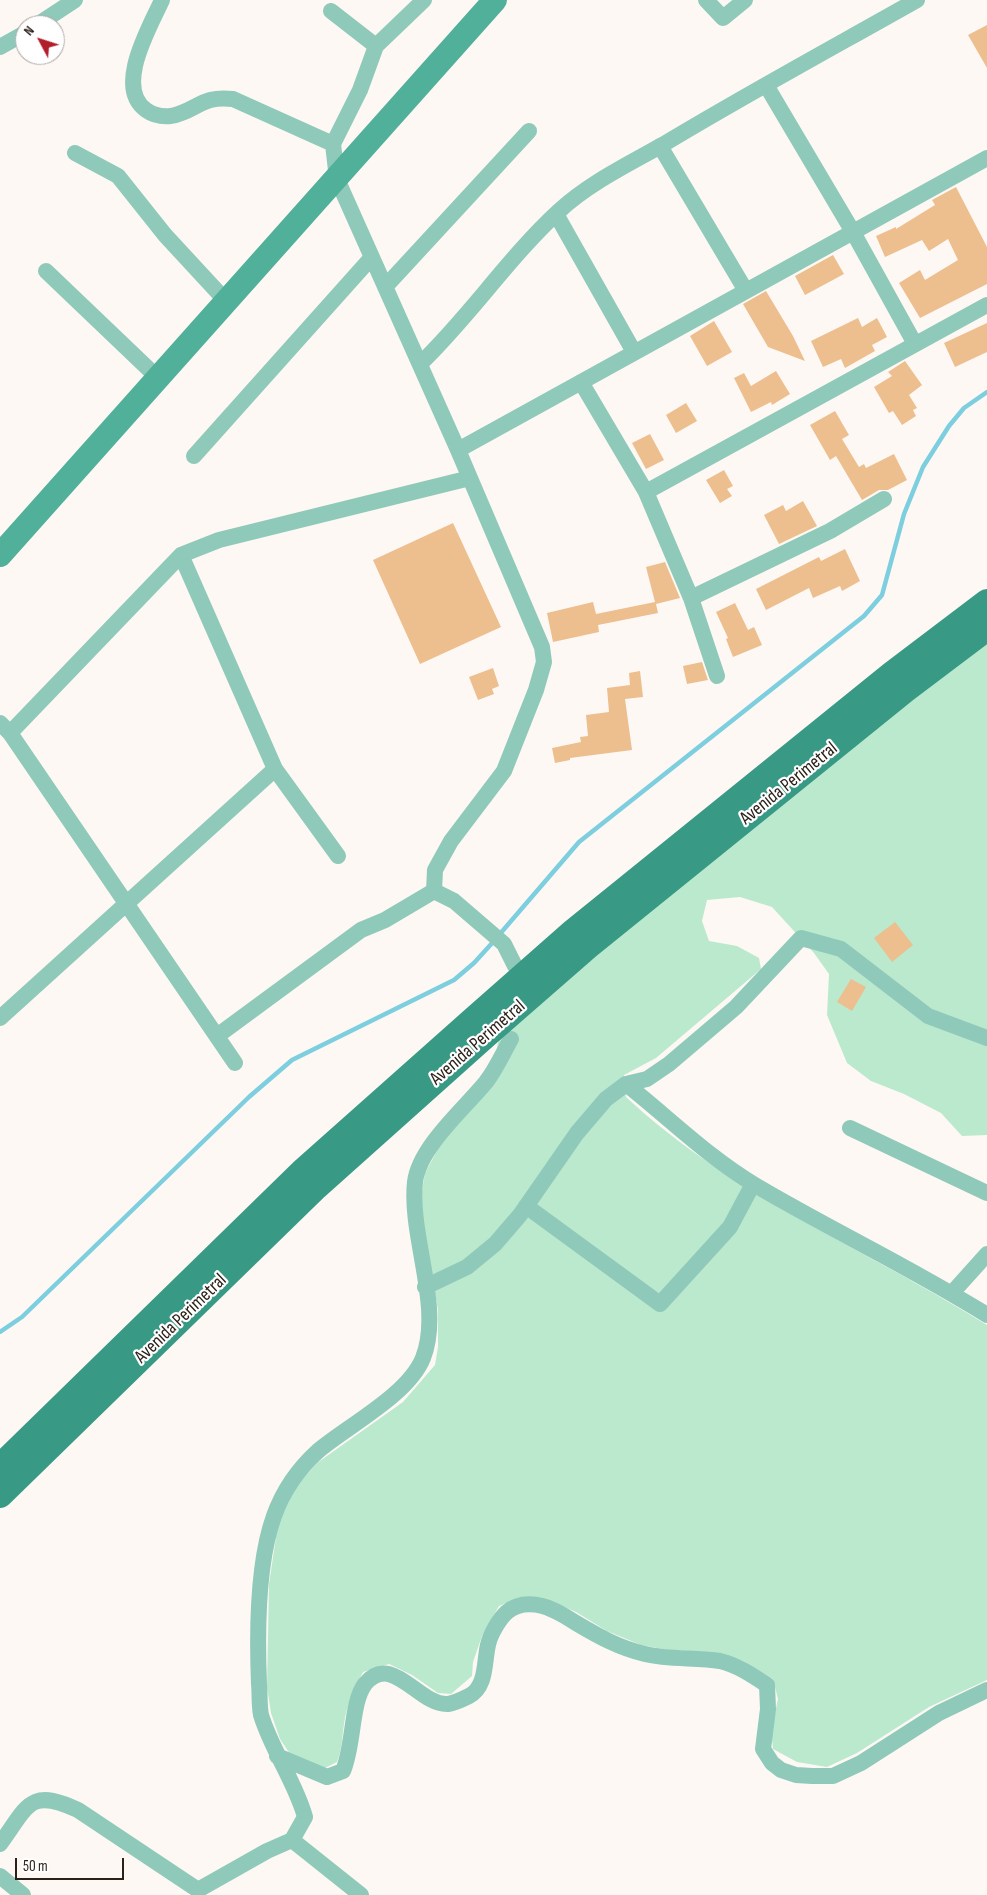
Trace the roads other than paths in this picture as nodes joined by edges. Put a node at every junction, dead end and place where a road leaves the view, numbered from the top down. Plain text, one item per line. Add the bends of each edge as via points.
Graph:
1 (75, 0) edge
2 (162, 0) edge
3 (424, 0) edge
4 (495, 0) edge
5 (706, 0) edge
6 (745, 0) edge
7 (917, 0) edge
8 (331, 12) dead end
9 (52, 15) edge
10 (15, 39) edge
11 (376, 46) junction
12 (0, 47) edge
13 (766, 86) junction
14 (528, 131) dead end
15 (333, 144) junction
16 (660, 146) junction
17 (74, 153) dead end
18 (987, 158) edge
19 (336, 178) junction
20 (556, 214) junction
21 (853, 232) junction
22 (372, 257) junction
23 (46, 271) dead end
24 (385, 287) junction
25 (746, 291) junction
26 (226, 301) junction
27 (987, 305) edge
28 (915, 344) junction
29 (634, 352) junction
30 (420, 364) junction
31 (158, 378) junction
32 (581, 382) junction
33 (458, 450) junction
34 (194, 456) dead end
35 (470, 478) junction
36 (646, 492) junction
37 (884, 498) dead end
38 (0, 555) edge
39 (181, 555) junction
40 (691, 598) junction
41 (987, 602) edge
42 (987, 628) edge
43 (717, 676) dead end
44 (5, 728) edge
45 (275, 769) junction
46 (338, 856) dead end
47 (434, 891) junction
48 (126, 903) junction
49 (515, 966) dead end
50 (0, 1018) edge
51 (217, 1036) junction
52 (987, 1038) edge
53 (511, 1039) dead end
54 (235, 1062) dead end
55 (626, 1084) junction
56 (850, 1128) dead end
57 (754, 1184) junction
58 (987, 1192) edge
59 (526, 1206) junction
60 (987, 1254) edge
61 (425, 1287) junction
62 (952, 1294) junction
63 (987, 1316) edge
64 (0, 1467) edge
65 (0, 1495) edge
66 (987, 1690) edge
67 (277, 1756) junction
68 (292, 1840) junction
69 (0, 1844) edge
70 (0, 1876) edge
71 (198, 1892) edge
72 (23, 1895) edge
73 (361, 1895) edge

1 - 9 street
2 - 15 street via 132,78 134,94 141,106 153,115 171,116 204,100 217,97 233,99
3 - 11 street
4 - 19 street
5 - 6 street via 723,18
7 - 13 street
8 - 11 street
10 - 12 street
11 - 15 street via 360,90
13 - 16 street
13 - 21 street
14 - 24 street
15 - 19 street
16 - 20 street via 601,181
16 - 25 street
17 - 26 street via 118,176 165,235
18 - 21 street
19 - 22 street
19 - 26 street
20 - 29 street
20 - 30 street
21 - 25 street
21 - 28 street
22 - 24 street
22 - 34 street
23 - 31 street
24 - 30 street
25 - 29 street
26 - 31 street
27 - 28 street
28 - 36 street
29 - 32 street
30 - 33 street
31 - 38 street
32 - 33 street
32 - 36 street
33 - 35 street
35 - 39 street via 219,540
35 - 47 street via 542,646 544,662 504,771 452,841 435,870
36 - 40 street
37 - 40 street via 830,531
39 - 44 street
39 - 45 street
40 - 43 street
41 - 64 main road, Avenida Perimetral via 892,674 574,931 472,1020 302,1172
42 - 65 main road, Avenida Perimetral via 905,690 602,935 486,1035 316,1186
44 - 48 street
45 - 46 street
45 - 48 street
47 - 49 street via 454,901 504,944
47 - 51 street via 361,930
48 - 50 street
48 - 51 street
51 - 54 street
52 - 55 street via 928,1016 841,949 801,938 736,1006 669,1064 648,1078
53 - 61 street via 488,1079 426,1153 415,1180 415,1209
55 - 57 street via 670,1119 690,1140
55 - 59 street via 606,1099 577,1133
56 - 58 street
57 - 59 street via 730,1227 660,1304
57 - 62 street
59 - 61 street via 496,1244 467,1267
60 - 62 street
61 - 67 street via 428,1345 419,1368 405,1385 304,1463 284,1491 273,1518 263,1560 258,1650 260,1713
62 - 63 street
66 - 67 street via 939,1713 840,1773 833,1776 796,1775 772,1763 763,1749 767,1685 747,1672 720,1661 646,1655 615,1645 553,1610 522,1604 507,1612 496,1628 488,1644 484,1675 472,1694 447,1704 432,1701 392,1674 377,1674 365,1684 359,1701 349,1757 343,1771 327,1777
67 - 68 street via 301,1802 305,1817
68 - 71 street
68 - 73 street
69 - 71 street via 34,1801 44,1798 58,1801 78,1810
70 - 72 street

